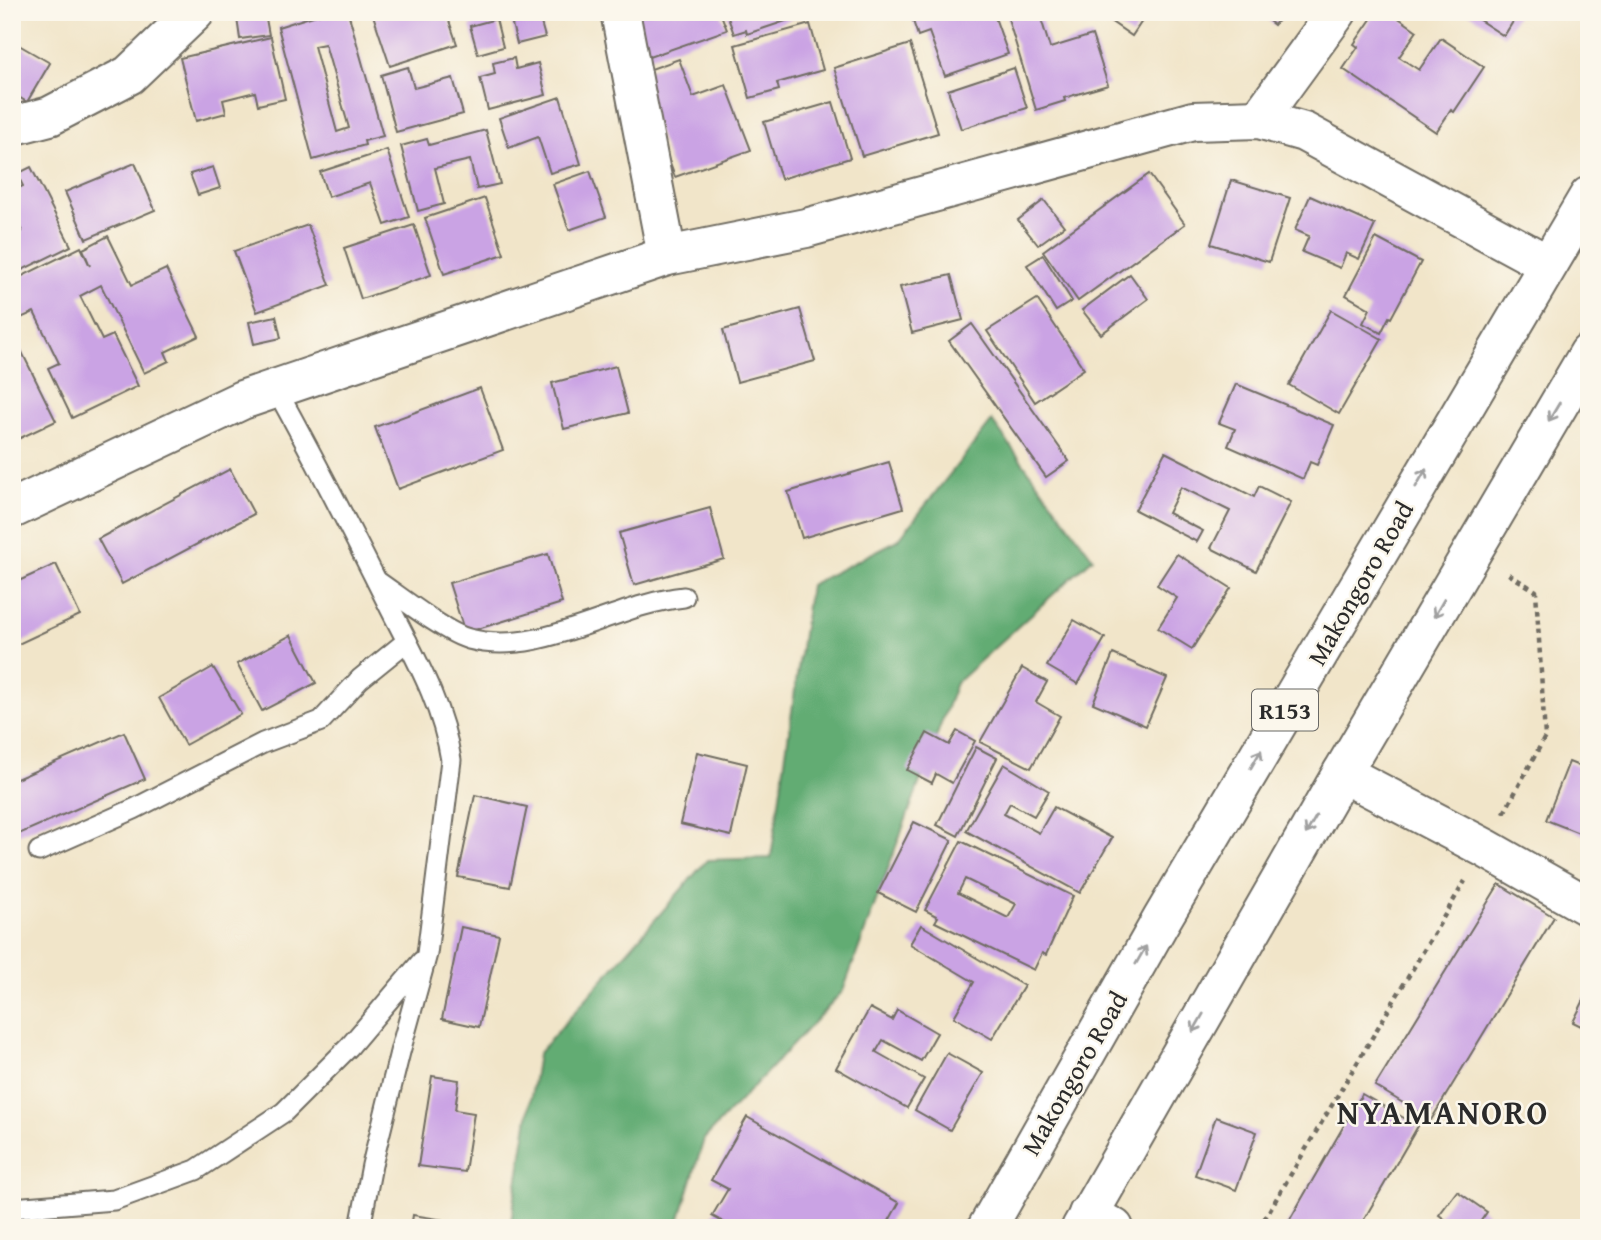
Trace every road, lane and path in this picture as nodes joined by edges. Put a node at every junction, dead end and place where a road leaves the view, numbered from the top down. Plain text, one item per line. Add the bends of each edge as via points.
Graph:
1 (195, 12) edge
2 (620, 12) edge
3 (1337, 12) edge
4 (1259, 119) junction
5 (12, 126) edge
6 (1589, 196) edge
7 (667, 256) junction
8 (1547, 264) junction
9 (1589, 353) edge
10 (276, 389) junction
11 (12, 509) edge
12 (1472, 551) junction
13 (376, 581) junction
14 (684, 597) dead end
15 (407, 641) junction
16 (1342, 773) junction
17 (1485, 848) junction
18 (39, 851) dead end
19 (1589, 906) edge
20 (427, 954) junction
21 (12, 1208) edge
22 (1094, 1223) edge
23 (360, 1228) edge
24 (987, 1228) edge
25 (1259, 1228) edge

1 - 5 street via 129,75 50,116
2 - 7 street
3 - 4 street
4 - 7 street via 1194,121 806,228
4 - 8 street via 1304,132
6 - 8 street, Makongoro Road / R153
7 - 10 street
24 -> 8 street, Makongoro Road / R153 via 1169,906
9 -> 12 street
10 - 11 street via 242,400
10 - 13 lane
12 -> 16 street
12 - 17 path via 1536,591 1545,737
13 - 14 lane via 466,639 490,643 564,632 658,599
13 - 15 lane
15 - 18 lane via 360,679 321,721 263,743
15 - 20 lane via 447,732 451,760
16 - 17 street
16 -> 22 street
17 - 19 street
17 - 25 path
20 - 21 lane via 349,1047 284,1112 196,1170 114,1200
20 - 23 lane

